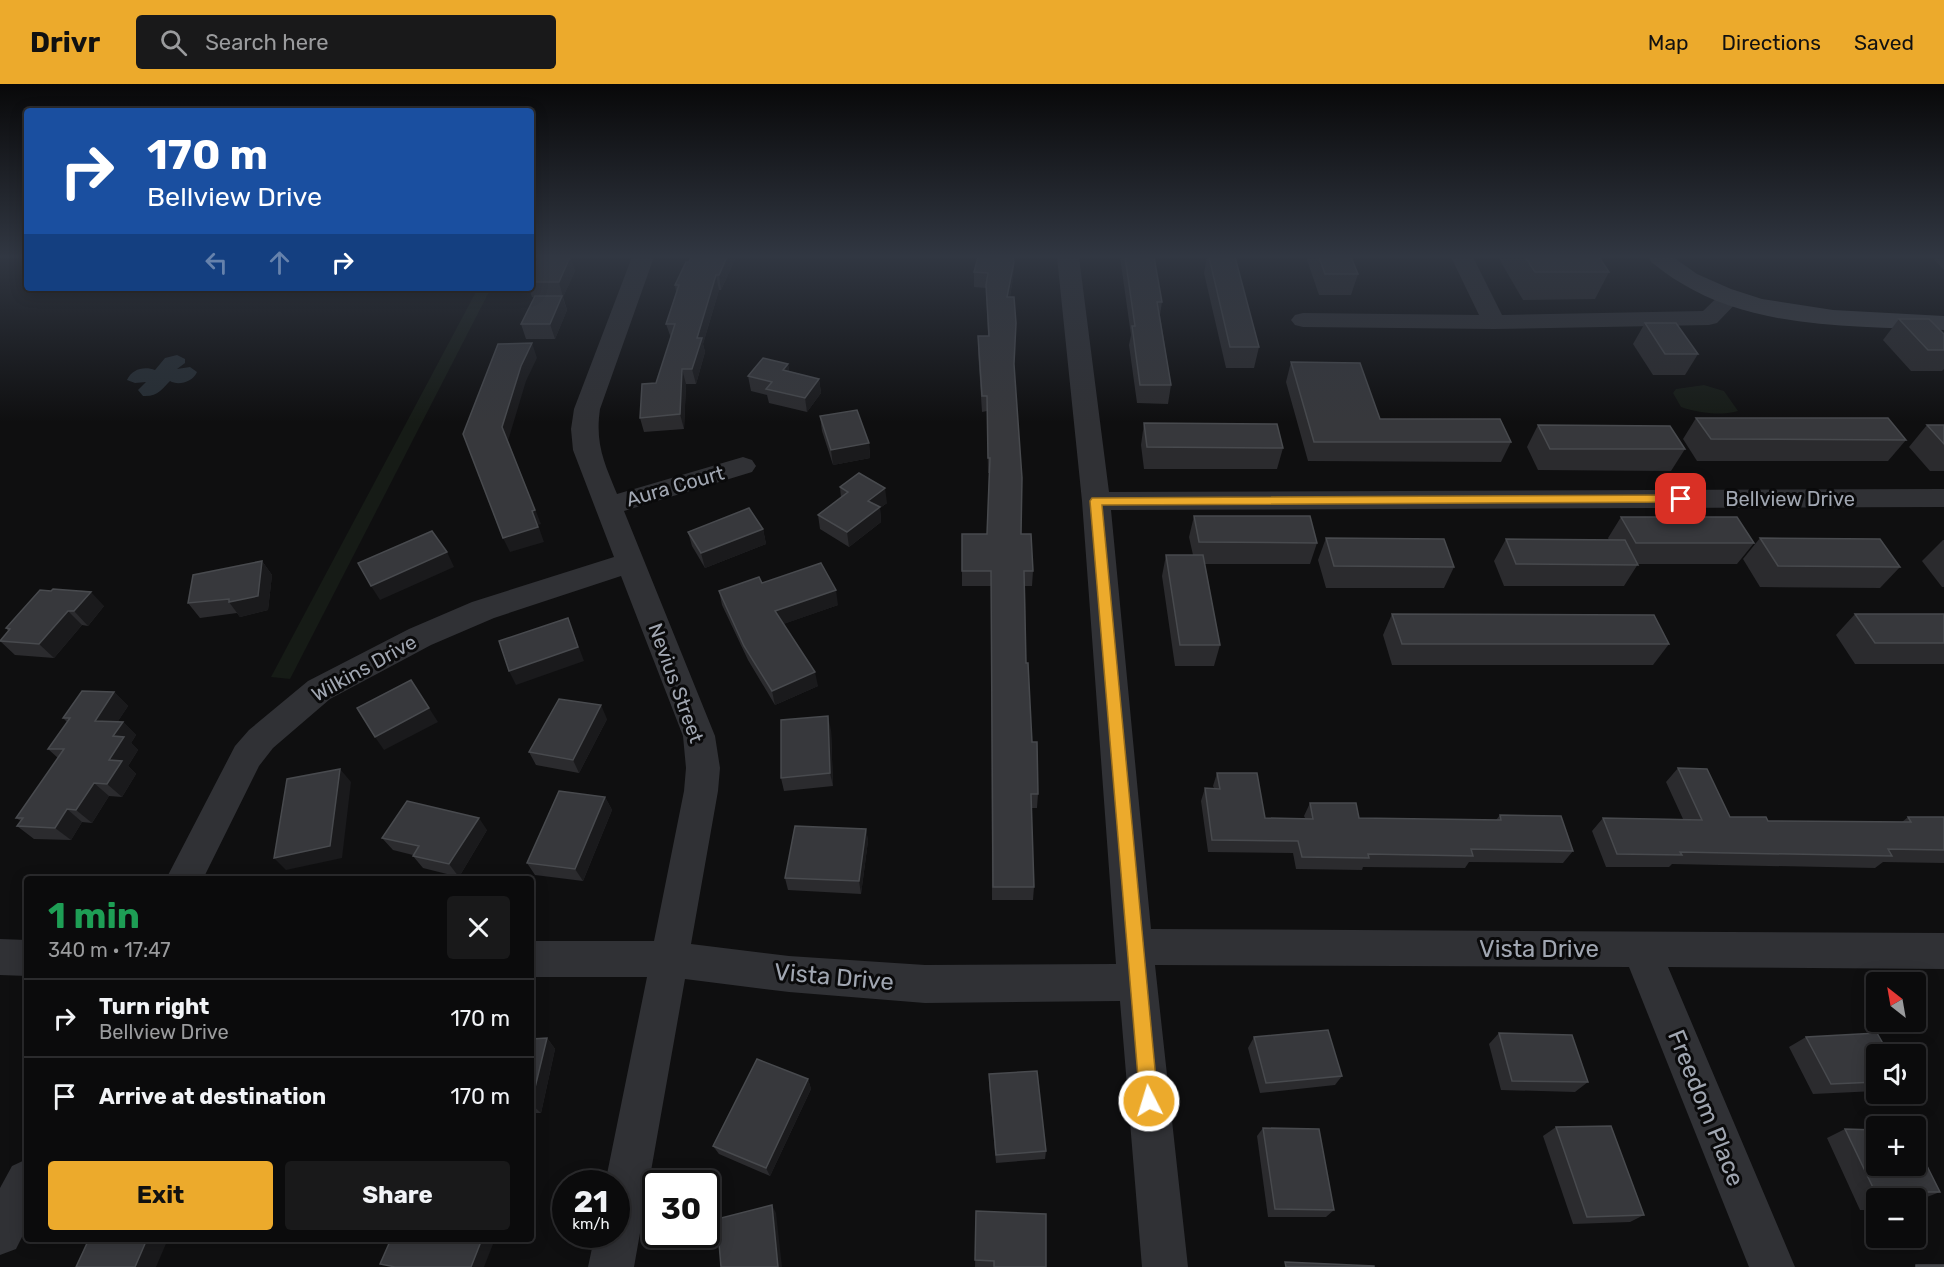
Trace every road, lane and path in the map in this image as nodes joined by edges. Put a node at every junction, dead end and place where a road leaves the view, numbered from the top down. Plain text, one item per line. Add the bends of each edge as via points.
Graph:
1 (622, 312) edge
2 (1074, 312) edge
3 (1489, 312) edge
4 (1715, 312) edge
5 (1800, 312) edge
6 (1303, 320) dead end
7 (1494, 322) junction
8 (1944, 323) edge
9 (742, 466) dead end
10 (1944, 498) edge
11 (1096, 501) junction
12 (608, 506) junction
13 (629, 563) junction
14 (186, 876) edge
15 (1641, 950) junction
16 (1944, 951) edge
17 (0, 957) edge
18 (24, 958) edge
19 (534, 959) edge
20 (668, 959) junction
21 (1136, 964) junction
22 (24, 1187) edge
23 (0, 1233) edge
24 (611, 1267) edge
25 (1165, 1267) edge
26 (1772, 1267) edge

1 - 12 street, Nevius Street via 586,409 584,429 586,450
2 - 11 street
3 - 7 street
4 - 7 street via 1709,318
5 - 8 street
6 - 7 street
9 - 12 street, Aura Court
10 - 11 street, Bellview Drive
11 - 21 street
12 - 13 street, Nevius Street
13 - 14 street, Wilkins Drive via 457,619 319,690 286,715 247,756
13 - 20 street, Nevius Street via 699,736 703,768
15 - 16 street, Vista Drive
15 - 21 street, Vista Drive
15 - 26 street, Freedom Place
17 - 18 street
19 - 20 street, Vista Drive
20 - 21 street, Vista Drive via 873,982 925,984
20 - 24 street, Nevius Street
21 - 25 street
22 - 23 street

